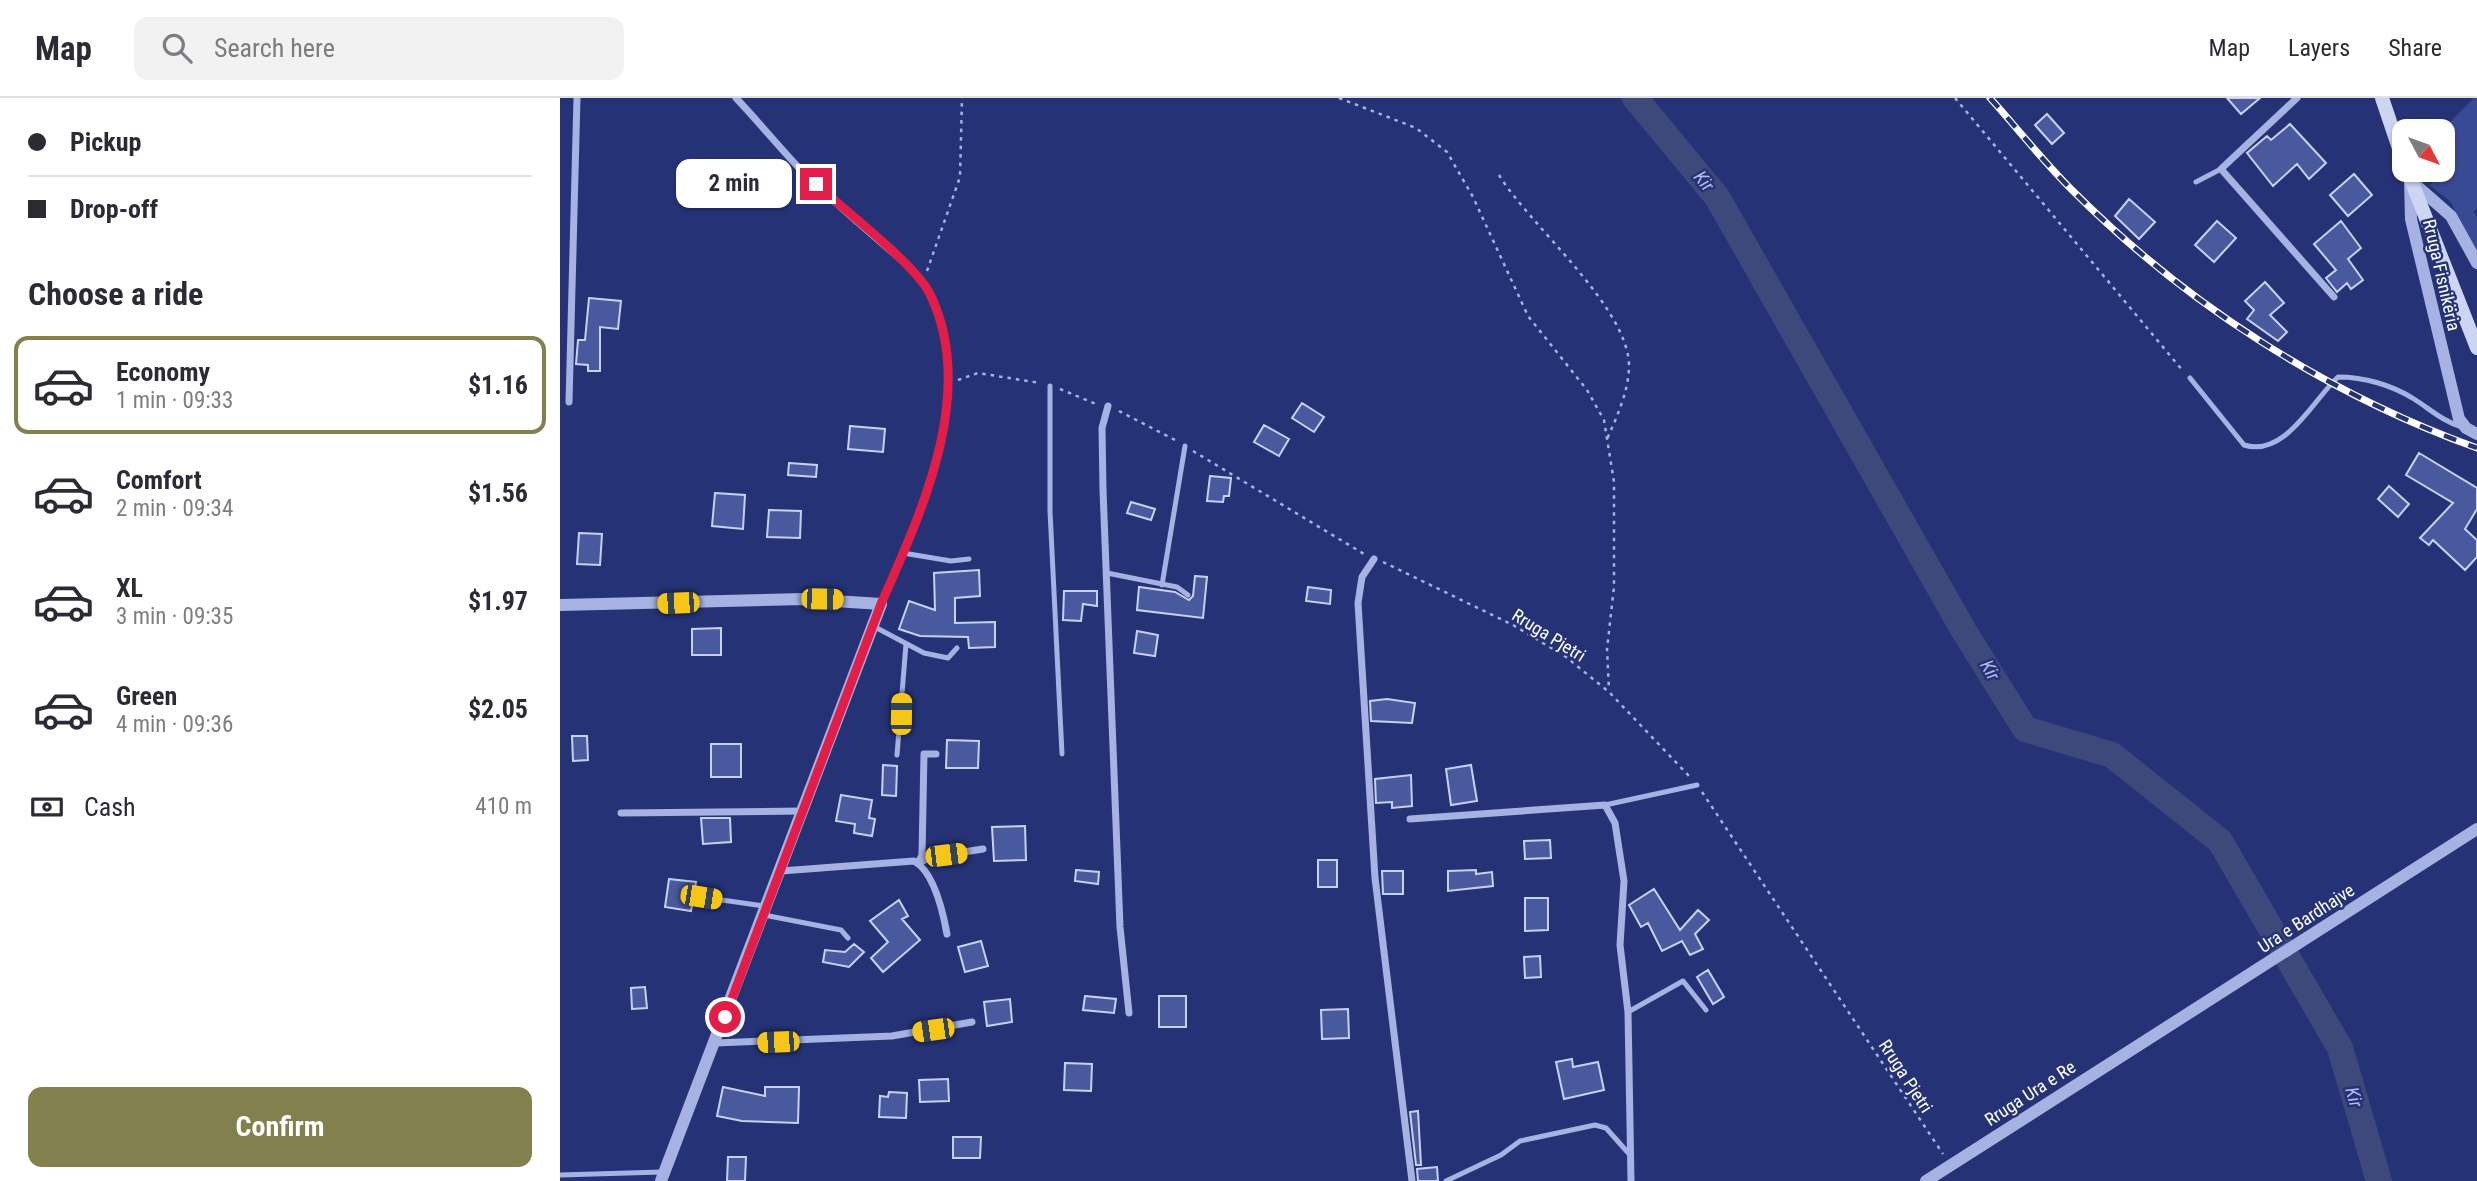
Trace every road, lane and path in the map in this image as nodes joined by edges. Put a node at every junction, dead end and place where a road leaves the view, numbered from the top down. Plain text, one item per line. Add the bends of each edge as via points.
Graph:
1 (577, 98) edge
2 (736, 98) edge
3 (962, 98) edge
4 (1339, 98) edge
5 (1955, 98) edge
6 (2297, 98) edge
7 (2382, 98) edge
8 (2392, 128) edge
9 (2221, 169) junction
10 (1499, 175) dead end
11 (2196, 182) dead end
12 (2410, 182) edge
13 (2412, 182) edge
14 (2416, 182) edge
15 (2477, 263) edge
16 (930, 293) junction
17 (2334, 297) dead end
18 (2477, 348) edge
19 (2190, 378) joint
20 (1050, 386) junction
21 (948, 387) junction
22 (569, 402) dead end
23 (1108, 406) junction
24 (2471, 431) edge
25 (1606, 443) junction
26 (1185, 446) junction
27 (903, 553) junction
28 (969, 559) dead end
29 (1374, 559) junction
30 (1107, 573) junction
31 (1163, 585) junction
32 (1188, 595) dead end
33 (881, 604) junction
34 (560, 605) edge
35 (873, 626) junction
36 (905, 644) junction
37 (957, 648) dead end
38 (1609, 692) junction
39 (936, 754) dead end
40 (1062, 754) dead end
41 (897, 755) dead end
42 (1697, 785) junction
43 (1605, 805) junction
44 (803, 811) junction
45 (621, 813) dead end
46 (1410, 819) dead end
47 (2477, 829) edge
48 (983, 849) dead end
49 (918, 863) junction
50 (781, 871) junction
51 (701, 897) dead end
52 (766, 911) junction
53 (947, 934) dead end
54 (848, 938) dead end
55 (1706, 1010) dead end
56 (1628, 1012) junction
57 (1129, 1013) dead end
58 (972, 1022) dead end
59 (2153, 1035) joint
60 (716, 1043) junction
61 (1631, 1156) junction
62 (1951, 1165) junction
63 (560, 1175) edge
64 (662, 1177) edge
65 (1412, 1181) edge
66 (1446, 1181) edge
67 (1631, 1181) edge
68 (1926, 1181) edge

1 - 22 street
2 - 16 street via 799,168 907,266
3 - 16 path via 960,177 926,274
4 - 25 path via 1416,128 1447,152 1528,316 1596,403 1604,420
5 - 19 path
6 - 9 street
7 - 8 main road
9 - 11 lane
9 - 17 street
10 - 25 path via 1622,334 1628,378
12 - 24 street, Rruga Fisnikëria via 2414,233 2459,419
13 - 18 main road
14 - 15 street, Rruga Fisnikëria via 2451,216
16 - 21 street via 941,326
19 - 24 lane via 2244,445 2256,449 2270,445 2302,419 2338,377 2393,388 2441,419
20 - 21 path, Rruga Pjetri via 978,373
20 - 23 path, Rruga Pjetri
20 - 40 lane via 1050,511
21 - 27 street via 943,438
23 - 26 path, Rruga Pjetri
23 - 30 street via 1102,429
25 - 38 path via 1614,482
26 - 29 path, Rruga Pjetri
26 - 31 lane
27 - 28 lane via 951,562
27 - 33 street
29 - 38 path, Rruga Pjetri via 1513,625 1566,657
29 - 65 street via 1362,577 1358,603 1375,878
30 - 31 lane
30 - 57 street via 1120,927
31 - 32 lane
33 - 34 street via 804,599
33 - 35 street
35 - 36 lane
35 - 44 street
36 - 37 lane via 948,658
36 - 41 lane
38 - 42 path, Rruga Pjetri
39 - 49 street via 924,754 922,855
42 - 43 lane
42 - 62 path, Rruga Pjetri
43 - 46 street
43 - 56 street via 1615,823 1624,881 1620,945
44 - 45 street
44 - 50 street
47 - 59 street, Ura e Bardhajve
48 - 49 street
49 - 50 street
49 - 53 street via 928,877
50 - 52 street
51 - 52 lane
52 - 54 lane via 841,930
52 - 60 street
55 - 56 lane via 1683,981
56 - 61 street
58 - 60 street via 892,1036
59 - 62 street, Rruga Ura e Re
60 - 64 street
61 - 66 lane via 1606,1128 1595,1125 1520,1141
61 - 67 street
62 - 68 street, Rruga Ura e Re
63 - 64 lane

